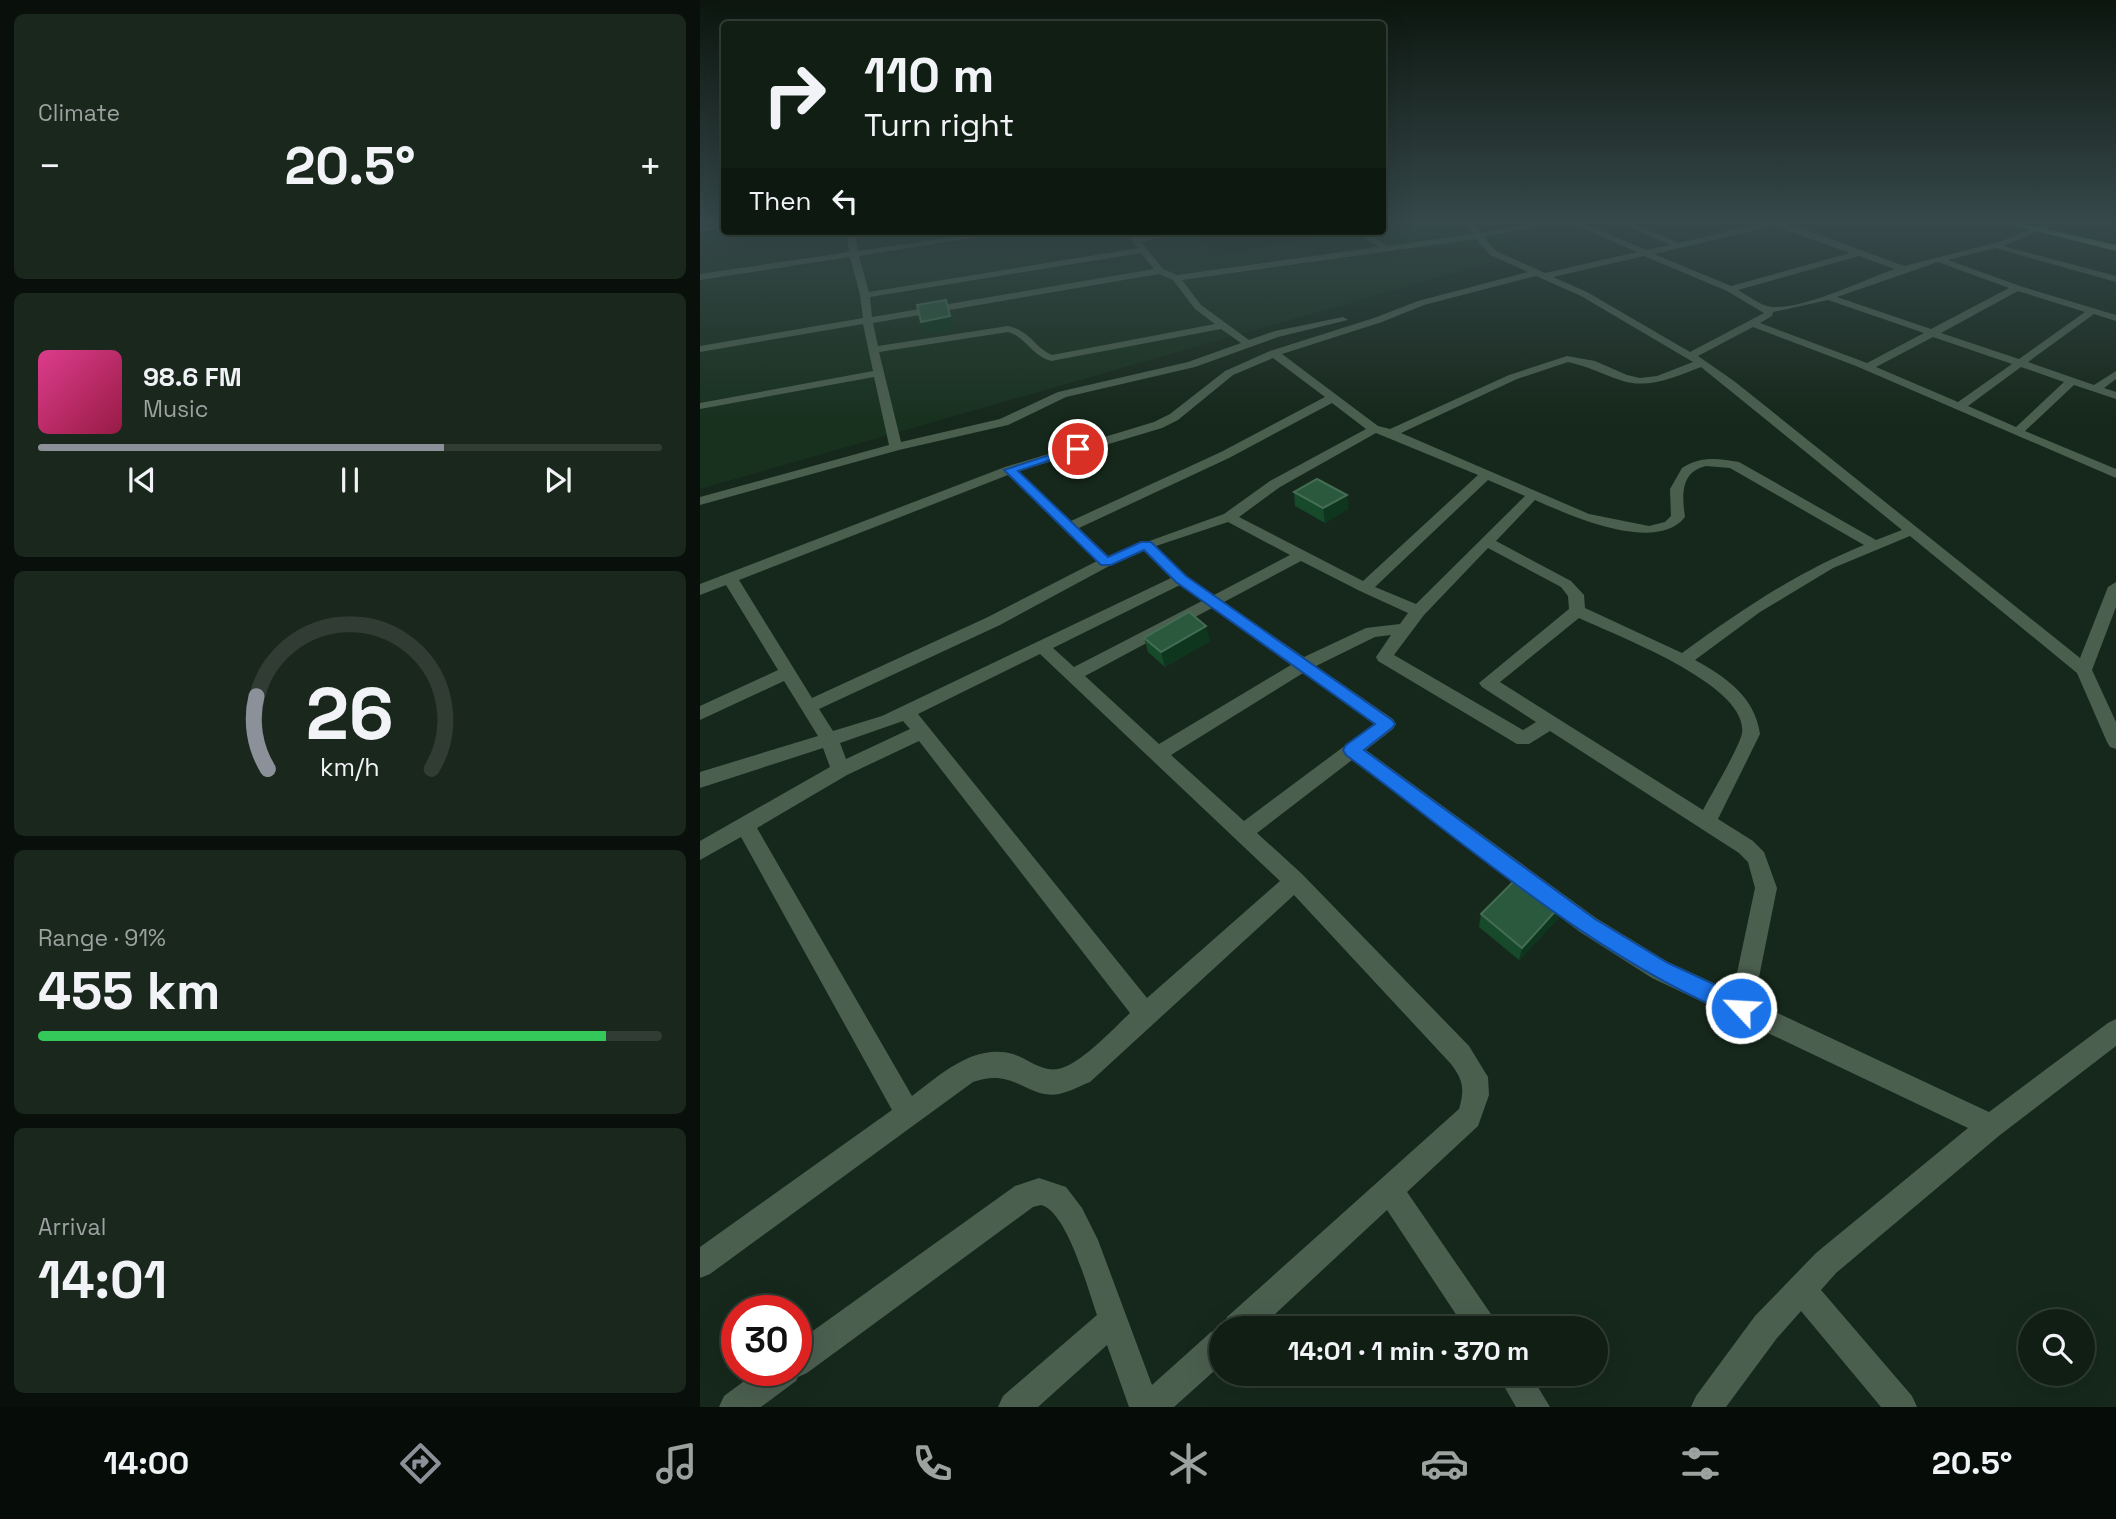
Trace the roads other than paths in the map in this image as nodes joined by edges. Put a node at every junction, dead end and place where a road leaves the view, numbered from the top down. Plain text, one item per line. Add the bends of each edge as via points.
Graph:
1 (863, 288) edge
2 (911, 288) edge
3 (1061, 288) edge
4 (1183, 288) edge
5 (1486, 288) edge
6 (1570, 288) edge
7 (1727, 288) edge
8 (1735, 288) edge
9 (1853, 288) edge
10 (2017, 288) joint
11 (1730, 289) junction
12 (865, 295) junction
13 (1827, 297) junction
14 (1405, 308) junction
15 (1768, 310) junction
16 (2092, 311) junction
17 (2116, 318) edge
18 (868, 320) junction
19 (1755, 324) junction
20 (1220, 326) junction
21 (1932, 334) junction
22 (1247, 344) junction
23 (700, 349) edge
24 (873, 350) junction
25 (1274, 353) junction
26 (1690, 356) junction
27 (1702, 363) junction
28 (2019, 364) junction
29 (1868, 367) junction
30 (878, 373) junction
31 (2116, 374) edge
32 (2072, 381) junction
33 (2096, 389) junction
34 (2116, 396) edge
35 (1332, 398) junction
36 (700, 407) edge
37 (1959, 407) junction
38 (1374, 429) junction
39 (2017, 432) junction
40 (1391, 433) junction
41 (896, 446) junction
42 (1010, 470) junction
43 (2116, 474) edge
44 (1486, 475) junction
45 (1532, 496) junction
46 (700, 501) edge
47 (1229, 517) junction
48 (1069, 527) junction
49 (1911, 531) junction
50 (1487, 542) junction
51 (1146, 544) junction
52 (1874, 545) junction
53 (1301, 555) junction
54 (1106, 562) junction
55 (729, 577) junction
56 (1181, 579) junction
57 (2116, 587) edge
58 (1365, 588) junction
59 (700, 590) edge
60 (1215, 601) junction
61 (1418, 611) junction
62 (1577, 611) junction
63 (1402, 629) junction
64 (1040, 645) junction
65 (1681, 662) junction
66 (1305, 664) junction
67 (2084, 670) junction
68 (788, 673) junction
69 (1073, 675) junction
70 (808, 707) junction
71 (906, 712) junction
72 (700, 713) edge
73 (1550, 722) junction
74 (921, 732) junction
75 (830, 741) junction
76 (2116, 741) edge
77 (1352, 750) junction
78 (1157, 755) junction
79 (840, 770) junction
80 (700, 780) edge
81 (1707, 822) junction
82 (745, 825) junction
83 (1243, 833) junction
84 (700, 851) edge
85 (1294, 881) junction
86 (1741, 1008) junction
87 (1147, 1016) junction
88 (2116, 1031) edge
89 (908, 1114) junction
90 (1991, 1126) junction
91 (1390, 1190) junction
92 (700, 1264) edge
93 (1801, 1289) junction
94 (1251, 1316) edge
95 (1474, 1316) edge
96 (1113, 1320) junction
97 (812, 1350) edge
98 (1209, 1355) edge
99 (764, 1386) edge
100 (1520, 1386) edge
101 (736, 1407) edge
102 (1014, 1407) edge
103 (1145, 1407) edge
104 (1151, 1407) edge
105 (1534, 1407) edge
106 (1707, 1407) edge
107 (1901, 1407) edge

1 - 12 street
2 - 12 street
3 - 18 street
4 - 20 street
5 - 14 street
6 - 26 street
7 - 11 street
8 - 11 street
9 - 13 street
10 - 16 street
10 - 21 street
11 - 15 street
12 - 18 street
13 - 15 street
13 - 21 street
14 - 22 street
14 - 25 street
15 - 19 street
16 - 17 street
16 - 28 street
18 - 23 street
18 - 24 street
19 - 26 street
19 - 29 street
20 - 22 street
20 - 24 street via 1051,358 1038,352 1023,332 1008,329
21 - 28 street
21 - 29 street
22 - 41 street via 1191,365 1062,394 1003,422
24 - 30 street
25 - 35 street
25 - 42 street via 1229,373 1158,425
26 - 27 street
27 - 40 street via 1640,381 1567,359 1513,377
27 - 49 street
28 - 32 street
28 - 37 street
29 - 37 street
30 - 36 street
30 - 41 street
31 - 33 street
32 - 33 street
32 - 39 street
33 - 34 street
35 - 38 street
35 - 48 street via 1225,455
37 - 39 street
38 - 40 street
38 - 47 street via 1275,484
39 - 43 street
40 - 44 street
41 - 46 street
42 - 48 street
42 - 55 street
44 - 45 street
44 - 58 street
45 - 50 street
45 - 52 street via 1585,517 1649,530 1670,525 1678,517 1673,497 1678,480 1692,466 1716,460 1734,465
47 - 51 street
47 - 53 street
48 - 54 street
49 - 52 street
49 - 67 street
50 - 61 street
50 - 62 street via 1566,584 1576,595
51 - 54 street
51 - 56 street
52 - 65 street via 1828,565 1754,608
53 - 58 street
53 - 60 street
54 - 70 street via 994,621
55 - 59 street
55 - 68 street
56 - 60 street
56 - 64 street
57 - 67 street
58 - 61 street
60 - 66 street
60 - 69 street
61 - 63 street
62 - 65 street
62 - 73 street via 1488,683
63 - 66 street via 1372,632
63 - 73 street via 1384,657 1523,739
64 - 69 street
64 - 71 street
65 - 81 street via 1726,688 1749,721 1751,734
66 - 77 street via 1387,724
66 - 78 street
67 - 76 street
68 - 70 street
68 - 72 street
69 - 78 street
70 - 75 street
71 - 74 street
71 - 75 street
73 - 81 street
74 - 79 street
74 - 87 street
75 - 79 street
75 - 80 street
77 - 83 street
77 - 86 street via 1588,925 1660,970
78 - 83 street
79 - 82 street
81 - 86 street via 1757,858 1766,888
82 - 84 street
82 - 89 street
83 - 85 street
85 - 87 street
85 - 91 street via 1476,1077 1469,1117
86 - 90 street
87 - 89 street via 1081,1073 1057,1082 1037,1079 1011,1066 986,1065 966,1072
88 - 90 street
89 - 92 street
90 - 93 street
91 - 94 street
91 - 95 street
93 - 106 street via 1766,1327
93 - 107 street
96 - 97 street via 1071,1215 1058,1197 1042,1191 1025,1196
96 - 102 street
96 - 103 street
98 - 104 street
99 - 101 street
100 - 105 street

